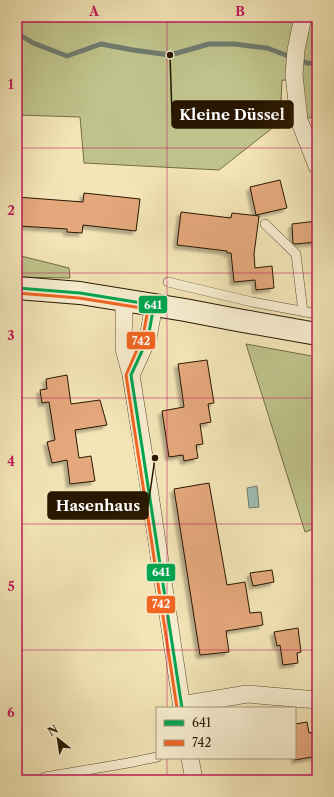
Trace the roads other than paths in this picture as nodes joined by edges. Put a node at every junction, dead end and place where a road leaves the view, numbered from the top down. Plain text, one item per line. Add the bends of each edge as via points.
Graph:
1 (302, 17) edge
2 (317, 166) edge
3 (265, 224) dead end
4 (168, 282) dead end
5 (17, 288) edge
6 (124, 300) junction
7 (154, 305) junction
8 (303, 312) junction
9 (317, 314) edge
10 (317, 334) edge
11 (131, 374) junction
12 (317, 700) edge
13 (182, 706) edge
14 (156, 756) edge
15 (190, 759) edge
16 (41, 780) edge
17 (194, 780) edge

1 - 2 street via 294,75 299,120
3 - 8 lane via 296,254
4 - 8 lane
5 - 6 main road via 80,293
6 - 7 main road
6 - 11 street via 124,349
7 - 10 main road
7 - 11 street via 148,338
8 - 9 lane
11 - 13 street
12 - 13 street via 246,694
14 - 16 lane via 45,777
15 - 17 street

